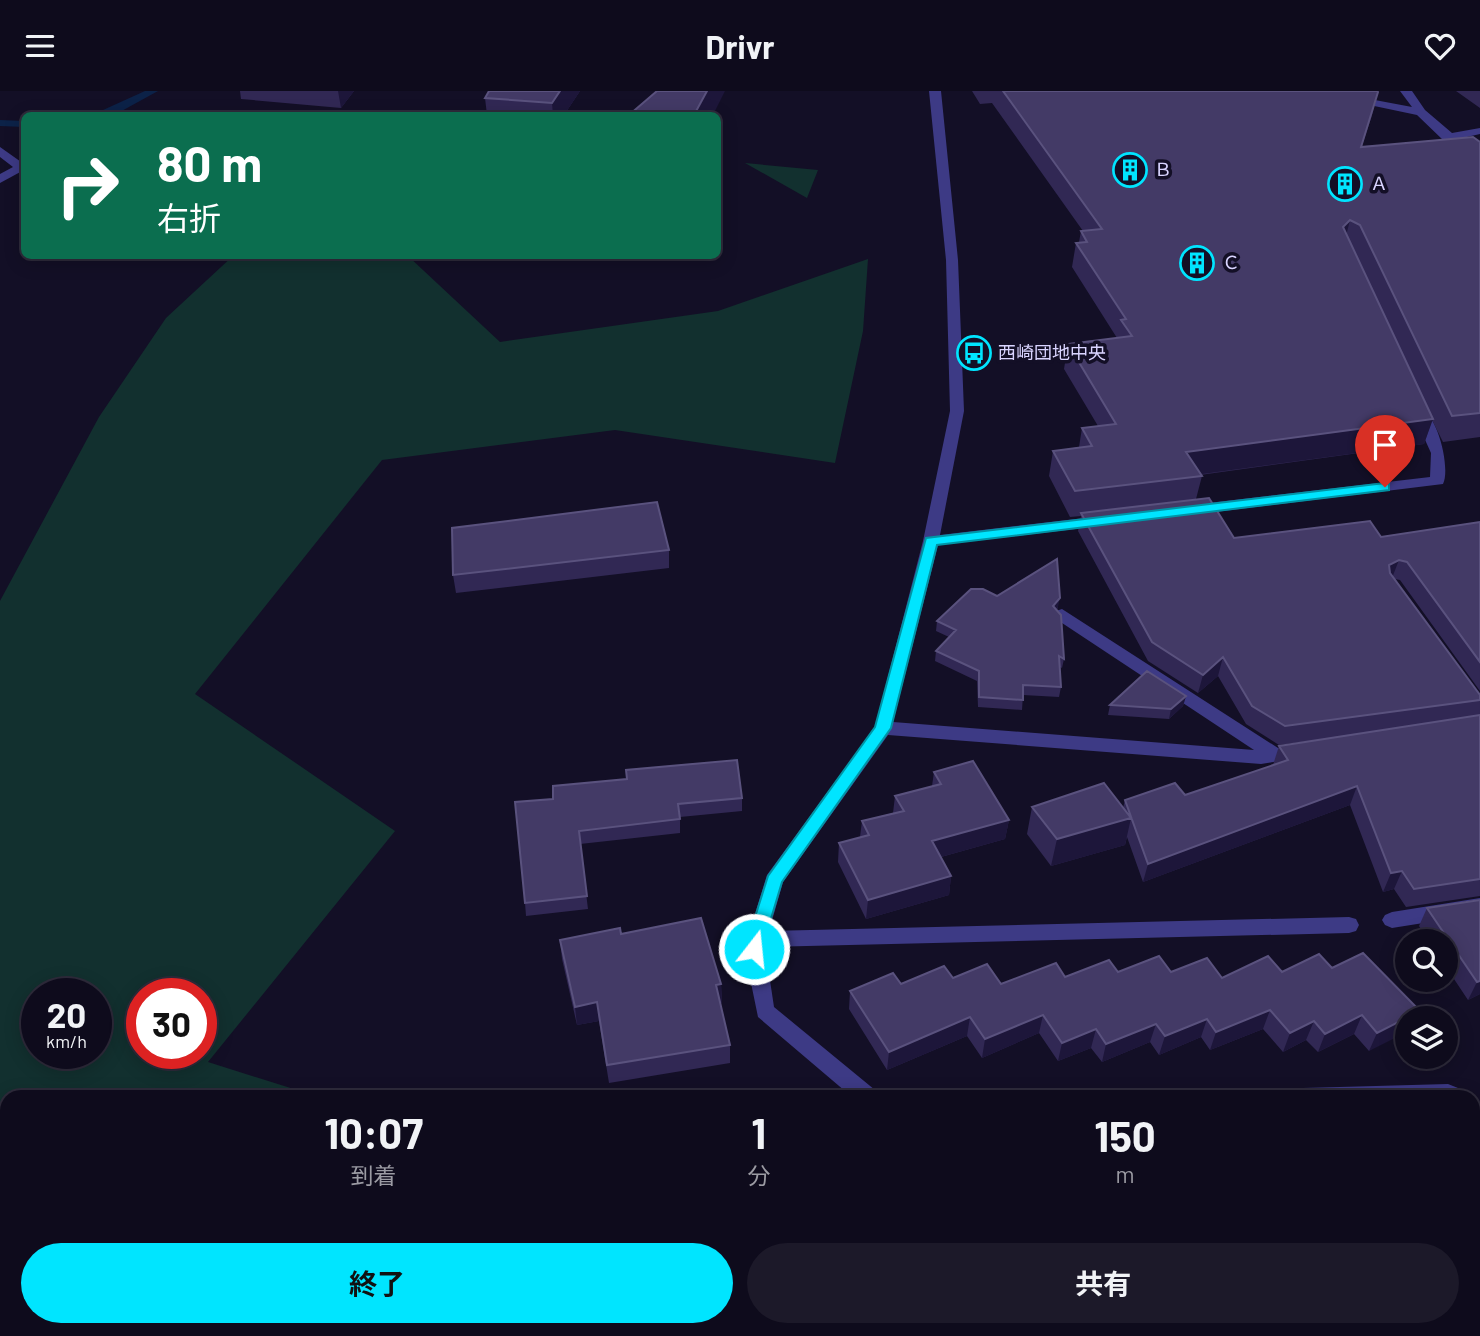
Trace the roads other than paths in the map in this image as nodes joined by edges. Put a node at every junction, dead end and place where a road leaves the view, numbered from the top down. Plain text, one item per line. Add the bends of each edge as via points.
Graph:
1 (935, 91) edge
2 (1309, 91) edge
3 (1374, 91) edge
4 (1406, 91) edge
5 (1384, 104) junction
6 (1421, 113) junction
7 (1480, 131) edge
8 (1447, 138) junction
9 (0, 151) edge
10 (1480, 165) edge
11 (0, 179) edge
12 (1414, 402) edge
13 (1177, 512) edge
14 (1123, 518) edge
15 (931, 541) junction
16 (1062, 615) edge
17 (883, 728) junction
18 (1316, 750) edge
19 (1275, 755) junction
20 (1480, 907) edge
21 (1392, 920) dead end
22 (1349, 925) dead end
23 (756, 939) junction
24 (859, 1090) edge

1 - 15 street via 952,260 957,411
2 - 5 street
3 - 5 street
4 - 6 street
5 - 6 street
6 - 8 street
7 - 8 street
8 - 10 street
9 - 11 street via 21,167
12 - 13 street via 1438,453 1438,481
14 - 15 street
15 - 17 street
16 - 19 street
17 - 19 street via 1248,757
17 - 23 street via 774,880
18 - 19 street
20 - 21 street
22 - 23 street
23 - 24 street via 765,1011

